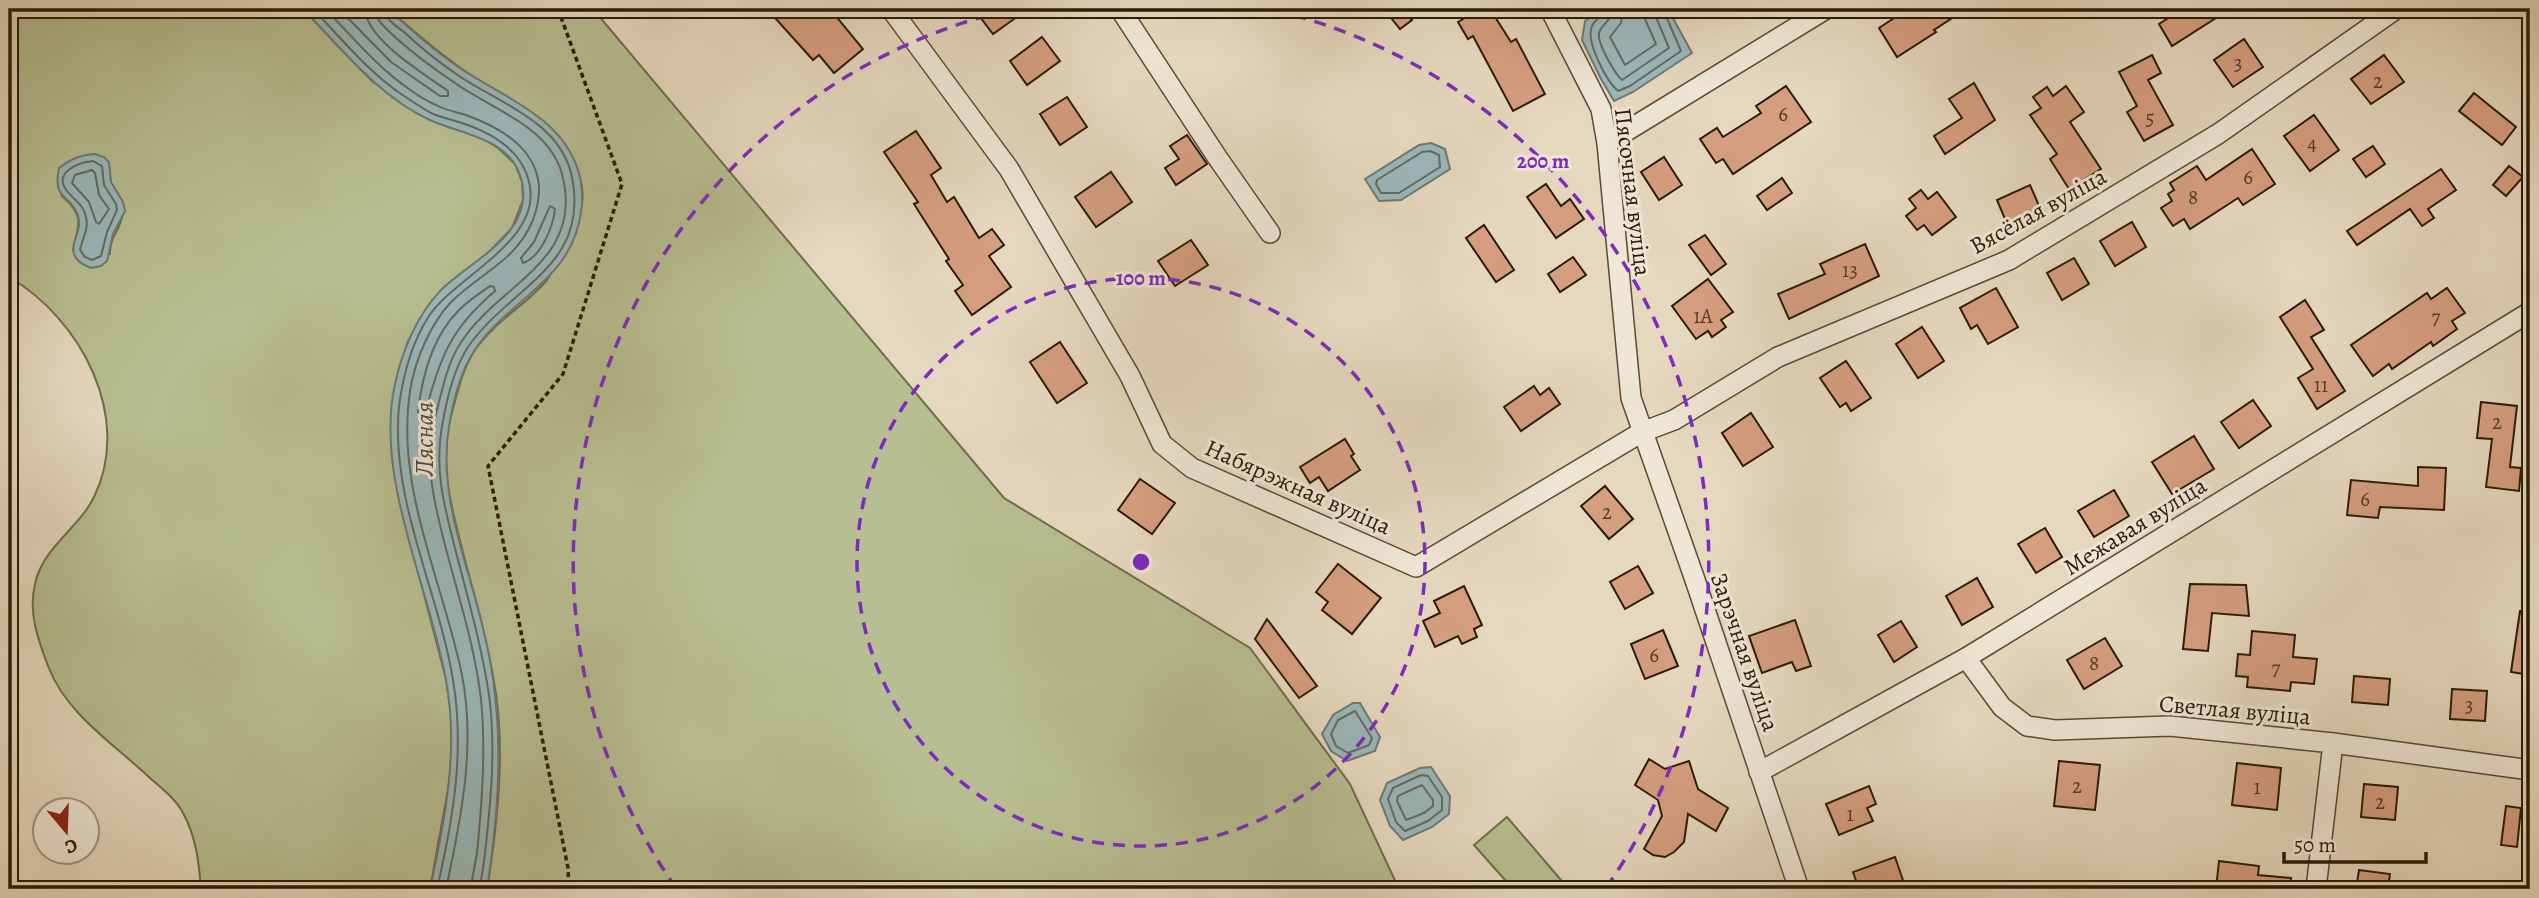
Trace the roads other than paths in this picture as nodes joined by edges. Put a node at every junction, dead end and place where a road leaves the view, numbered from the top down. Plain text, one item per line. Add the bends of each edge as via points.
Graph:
1 (891, 9) edge
2 (1120, 9) edge
3 (1550, 9) edge
4 (1826, 9) edge
5 (2396, 9) edge
6 (1607, 143) junction
7 (1270, 233) dead end
8 (2530, 312) edge
9 (1642, 432) junction
10 (1966, 658) junction
11 (2333, 743) junction
12 (2530, 769) edge
13 (1759, 772) junction
14 (1799, 889) edge
15 (2315, 889) edge

1 - 9 street, Набярэжная вуліца via 1009,169 1130,376 1162,444 1192,468 1416,567
2 - 7 street
3 - 6 street, Пясочная вуліца via 1601,109
4 - 6 street
5 - 9 street, Вясёлая вуліца via 2218,134 2009,260 1778,357 1674,420
6 - 9 street, Пясочная вуліца via 1631,398
8 - 10 street, Межавая вуліца
9 - 13 street, Зарэчная вуліца
10 - 11 street, Светлая вуліца via 2001,707 2027,726 2055,730 2170,726
10 - 13 street, Межавая вуліца
11 - 12 street, Светлая вуліца
11 - 15 street
13 - 14 street, Зарэчная вуліца

